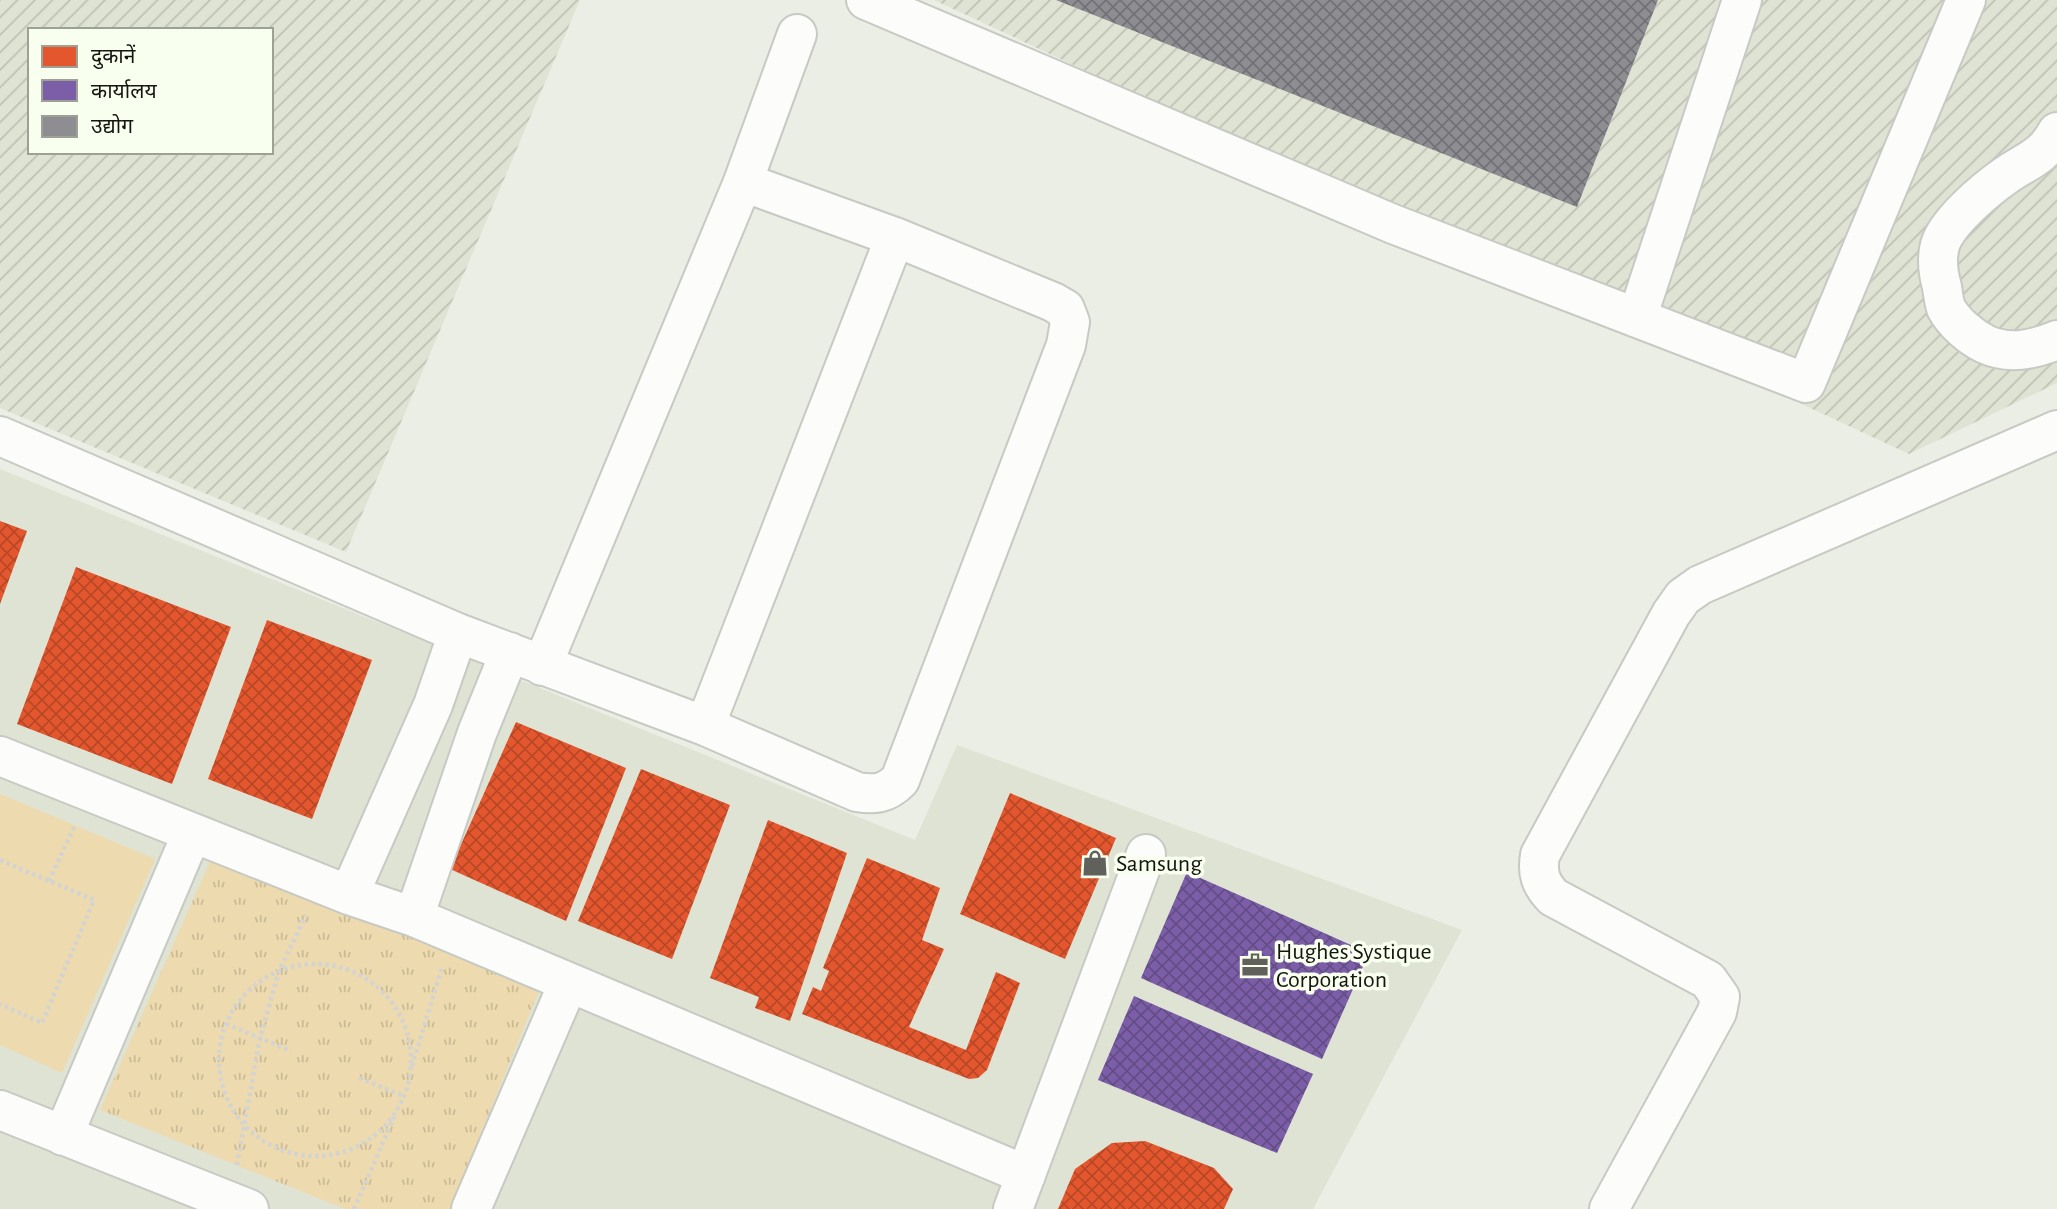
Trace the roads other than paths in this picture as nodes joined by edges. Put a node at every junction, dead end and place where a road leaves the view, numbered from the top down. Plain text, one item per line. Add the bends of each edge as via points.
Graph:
1 (866, 0) edge
2 (1742, 0) edge
3 (1966, 0) edge
4 (797, 34) dead end
5 (2057, 132) edge
6 (743, 181) junction
7 (895, 237) junction
8 (1637, 318) junction
9 (2057, 340) edge
10 (2057, 430) edge
11 (0, 436) edge
12 (458, 633) junction
13 (526, 659) junction
14 (705, 726) junction
15 (0, 756) edge
16 (192, 833) junction
17 (1146, 854) dead end
18 (349, 894) junction
19 (414, 917) junction
20 (568, 984) junction
21 (0, 1110) edge
22 (63, 1136) junction
23 (1019, 1192) edge
24 (249, 1209) edge
25 (471, 1209) edge
26 (1609, 1209) edge

1 - 8 street via 1393,224
2 - 8 street
3 - 8 street via 1806,383
4 - 6 street
5 - 9 street via 2026,165 1964,209 1940,244 1937,268 1946,308 1975,339 1995,349 2016,351
6 - 7 street
6 - 13 street
7 - 14 street
7 - 14 street via 1053,302 1065,309 1070,322 1066,345 900,780 890,791 857,792
10 - 26 street via 1700,585 1683,597 1671,614 1538,866 1539,878 1553,897 1708,980 1720,997 1717,1013
11 - 12 street
12 - 13 street
12 - 18 street via 433,705
13 - 14 street
13 - 19 street via 477,733
15 - 16 street
16 - 18 street
16 - 22 street
17 - 23 street
18 - 19 street
19 - 20 street
20 - 23 street
20 - 25 street
21 - 22 street
22 - 24 street

